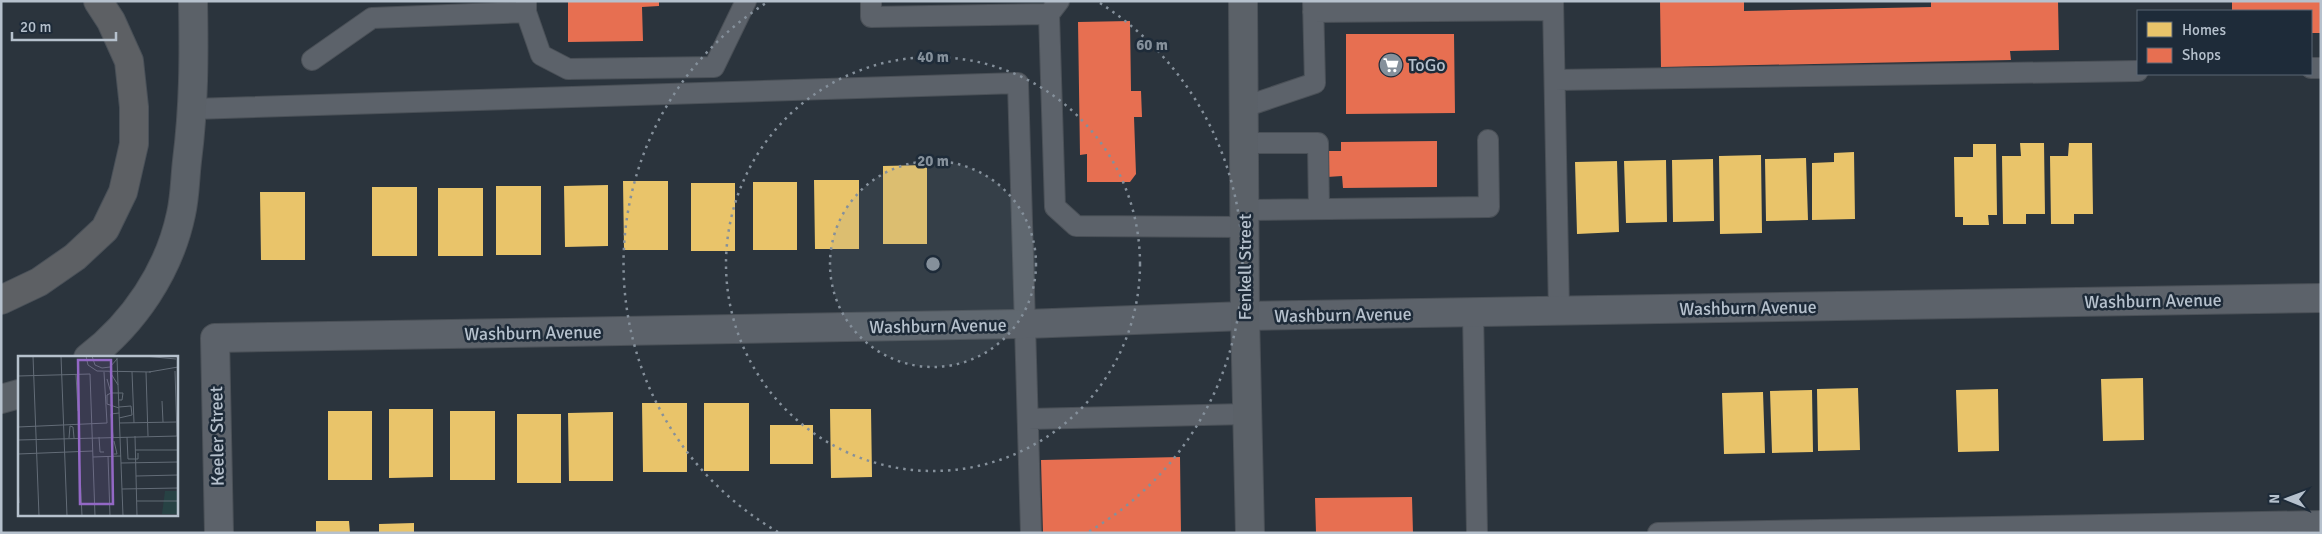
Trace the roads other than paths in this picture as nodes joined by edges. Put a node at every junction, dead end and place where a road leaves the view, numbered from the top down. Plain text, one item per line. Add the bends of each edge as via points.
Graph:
1 (98, 1) edge
2 (746, 1) edge
3 (871, 1) edge
4 (1243, 1) edge
5 (1313, 6) edge
6 (1519, 6) edge
7 (1553, 6) edge
8 (526, 7) edge
9 (1054, 8) edge
10 (196, 9) edge
11 (312, 60) dead end
12 (2137, 71) edge
13 (1555, 80) junction
14 (1244, 107) junction
15 (194, 109) junction
16 (1488, 140) dead end
17 (1244, 143) junction
18 (1319, 210) junction
19 (1245, 219) junction
20 (2321, 298) edge
21 (1, 300) edge
22 (1559, 311) junction
23 (1473, 312) junction
24 (1245, 316) junction
25 (1025, 324) junction
26 (215, 338) joint
27 (90, 356) edge
28 (18, 394) edge
29 (1, 399) edge
30 (1248, 414) junction
31 (1028, 419) junction
32 (2321, 521) edge
33 (219, 533) edge
34 (1031, 533) edge
35 (1250, 533) edge
36 (1477, 533) edge
37 (1658, 533) edge

1 - 21 highway via 111,21 129,62 134,144 122,192 105,229 76,257 39,282
2 - 8 lane via 714,67 568,69 541,55
3 - 9 lane via 872,17
4 - 14 street, Fenkell Street
5 - 6 lane
5 - 14 lane via 1315,83
6 - 7 lane
7 - 13 lane
8 - 11 lane via 372,18
9 - 19 lane via 1055,207 1076,226
10 - 15 street
12 - 13 lane
13 - 22 lane
14 - 17 street, Fenkell Street
15 - 25 lane via 1018,83
15 - 27 street via 181,213 161,270 146,297 121,329
16 - 18 lane via 1489,207
17 - 18 lane via 1318,143
17 - 19 street, Fenkell Street
18 - 19 lane
19 - 24 street, Fenkell Street
20 - 22 street, Washburn Avenue
22 - 23 street, Washburn Avenue
23 - 24 street, Washburn Avenue
23 - 36 lane
24 - 25 street, Washburn Avenue
24 - 30 street, Fenkell Street
25 - 26 street, Washburn Avenue
25 - 31 lane
26 - 33 street, Keeler Street
28 - 29 street
30 - 31 lane
30 - 35 street, Fenkell Street
31 - 34 lane
32 - 37 lane

